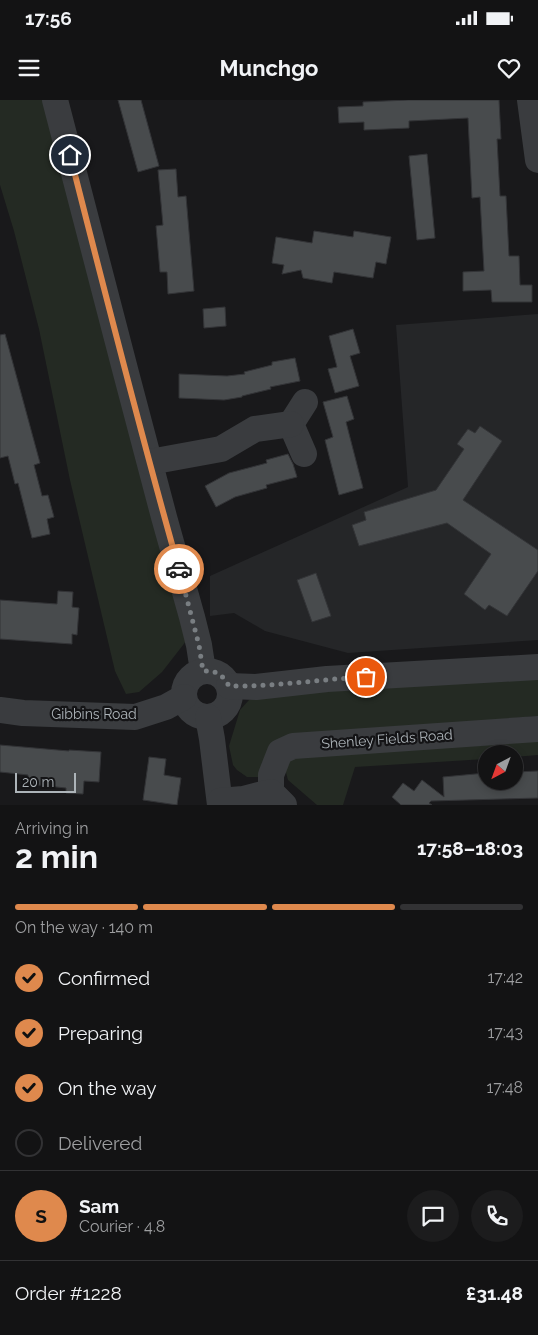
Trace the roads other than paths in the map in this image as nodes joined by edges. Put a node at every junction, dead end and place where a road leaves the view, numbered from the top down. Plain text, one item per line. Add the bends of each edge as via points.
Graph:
1 (55, 100) edge
2 (530, 100) edge
3 (538, 160) edge
4 (305, 402) dead end
5 (291, 424) junction
6 (304, 454) dead end
7 (150, 462) junction
8 (538, 667) edge
9 (203, 671) junction
10 (229, 686) junction
11 (184, 697) junction
12 (0, 710) edge
13 (208, 717) junction
14 (538, 729) edge
15 (277, 799) edge
16 (220, 803) edge

1 - 7 street
2 - 3 street
4 - 5 street
5 - 6 street
5 - 7 street via 255,429 221,449
7 - 9 street via 192,617
8 - 10 street via 327,679 256,687
9 - 10 street via 210,670 222,676
9 - 11 street via 186,683
10 - 13 street via 230,700 226,707 215,716
11 - 12 street, Gibbins Road via 135,717
11 - 13 street via 195,714
13 - 16 street
14 - 15 street, Shenley Fields Road via 293,746 280,752 271,775
15 - 16 street

